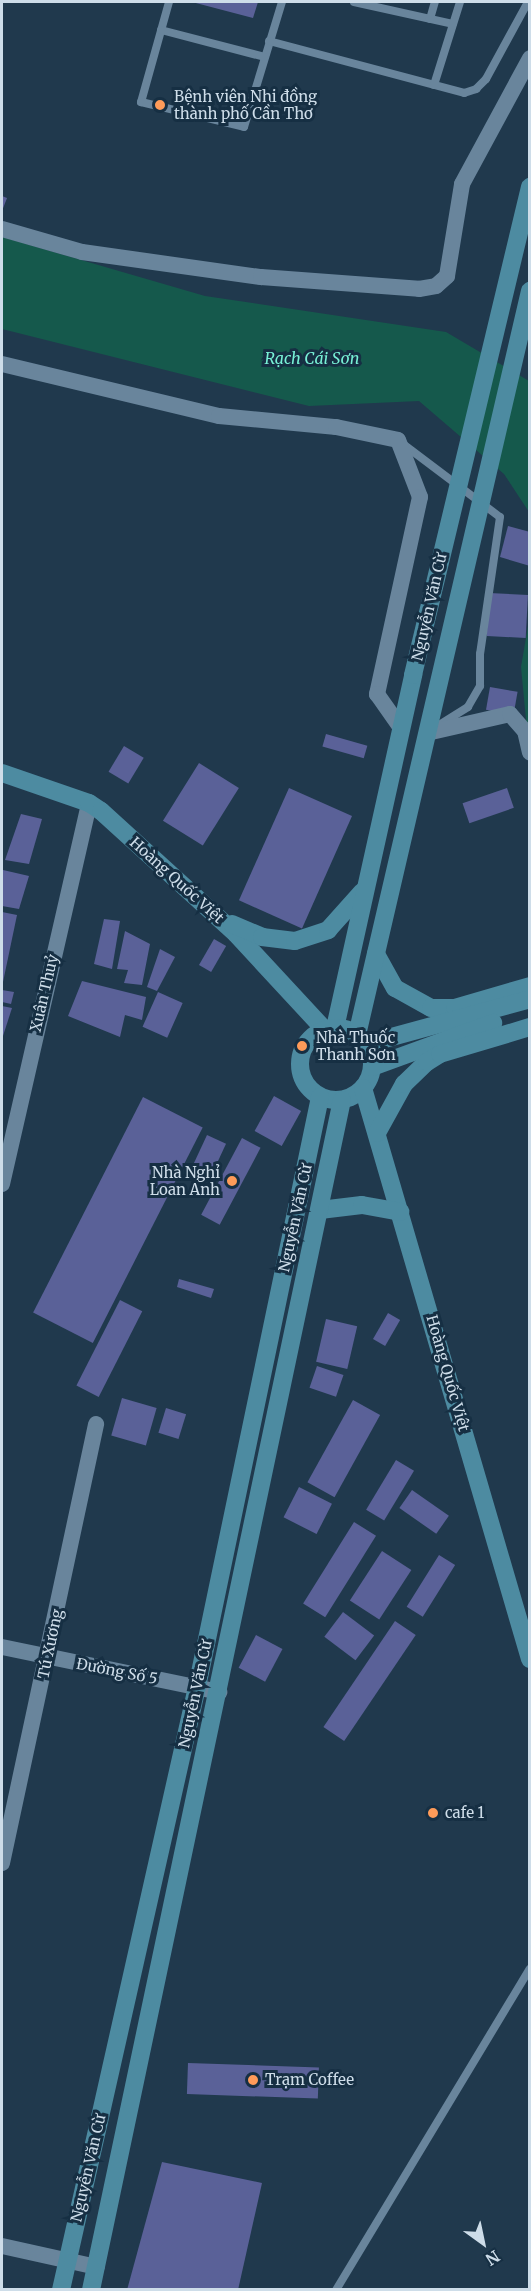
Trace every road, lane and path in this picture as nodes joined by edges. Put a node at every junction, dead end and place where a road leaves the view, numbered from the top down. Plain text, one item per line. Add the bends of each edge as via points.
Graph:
1 (169, 2) edge
2 (282, 2) edge
3 (354, 2) edge
4 (435, 2) edge
5 (460, 2) edge
6 (528, 2) edge
7 (430, 19) junction
8 (453, 24) junction
9 (161, 30) junction
10 (269, 41) junction
11 (265, 57) junction
12 (530, 58) edge
13 (435, 85) junction
14 (530, 188) edge
15 (2, 229) edge
16 (530, 291) edge
17 (2, 364) edge
18 (398, 440) junction
19 (401, 728) junction
20 (427, 733) junction
21 (530, 752) edge
22 (2, 773) edge
23 (89, 802) junction
24 (367, 883) junction
25 (218, 918) junction
26 (376, 954) junction
27 (530, 986) edge
28 (530, 999) edge
29 (530, 1012) edge
30 (470, 1024) junction
31 (530, 1027) edge
32 (329, 1028) junction
33 (362, 1040) junction
34 (372, 1067) junction
35 (363, 1088) junction
36 (320, 1097) junction
37 (342, 1100) junction
38 (7, 1130) edge
39 (377, 1133) junction
40 (2, 1184) edge
41 (320, 1210) junction
42 (400, 1212) junction
43 (96, 1424) dead end
44 (2, 1647) edge
45 (47, 1657) junction
46 (530, 1659) edge
47 (197, 1687) junction
48 (219, 1692) junction
49 (2, 1863) edge
50 (530, 1969) edge
51 (2, 2246) edge
52 (68, 2261) junction
53 (97, 2267) junction
54 (61, 2289) edge
55 (91, 2289) edge
56 (336, 2289) edge

1 - 9 lane
2 - 10 lane
3 - 7 lane
4 - 7 lane
5 - 8 lane
6 - 13 lane via 480,85 464,93
7 - 8 lane
8 - 13 lane
9 - 11 lane
9 - 11 lane via 141,102 244,127
10 - 11 lane
10 - 13 lane
12 - 15 street via 462,184 447,276 436,286 419,289 261,277 82,252
14 - 19 main road, Nguyễn Văn Cừ
16 - 20 main road, Nguyễn Văn Cừ
17 - 18 street via 219,416 336,427
18 - 19 street via 420,497 378,694
18 - 20 lane via 500,517 480,654 480,686 468,706
19 - 24 main road, Nguyễn Văn Cừ
20 - 21 street via 510,714 525,731
20 - 26 main road, Nguyễn Văn Cừ
22 - 23 main road, Hoàng Quốc Việt
23 - 25 main road, Hoàng Quốc Việt
23 - 38 street, Xuân Thuỷ
24 - 25 main road via 356,902 328,930 295,941 262,937
24 - 32 main road, Nguyễn Văn Cừ
25 - 32 main road, Hoàng Quốc Việt
26 - 27 main road via 395,988 431,1008 455,1008
26 - 33 main road, Nguyễn Văn Cừ
28 - 30 main road
29 - 30 main road
30 - 33 main road
30 - 34 main road
31 - 39 main road via 440,1054 428,1062 404,1084
32 - 33 main road
32 - 36 main road via 305,1044 300,1067 309,1089
33 - 34 main road
34 - 35 main road
35 - 37 main road
35 - 39 main road, Hoàng Quốc Việt
36 - 37 main road
36 - 47 main road, Nguyễn Văn Cừ
37 - 41 main road, Nguyễn Văn Cừ
38 - 40 street, Xuân Thuỷ
39 - 42 main road, Hoàng Quốc Việt
41 - 42 main road via 362,1205
41 - 48 main road, Nguyễn Văn Cừ
42 - 46 main road, Hoàng Quốc Việt
43 - 45 street, Tú Xương
44 - 45 street, Đường Số 5
45 - 47 street, Đường Số 5
45 - 49 street, Tú Xương
47 - 48 street, Đường Số 5
47 - 52 main road, Nguyễn Văn Cừ
48 - 53 main road, Nguyễn Văn Cừ
50 - 56 lane
51 - 52 street
52 - 53 street
52 - 54 main road, Nguyễn Văn Cừ
53 - 55 main road, Nguyễn Văn Cừ

